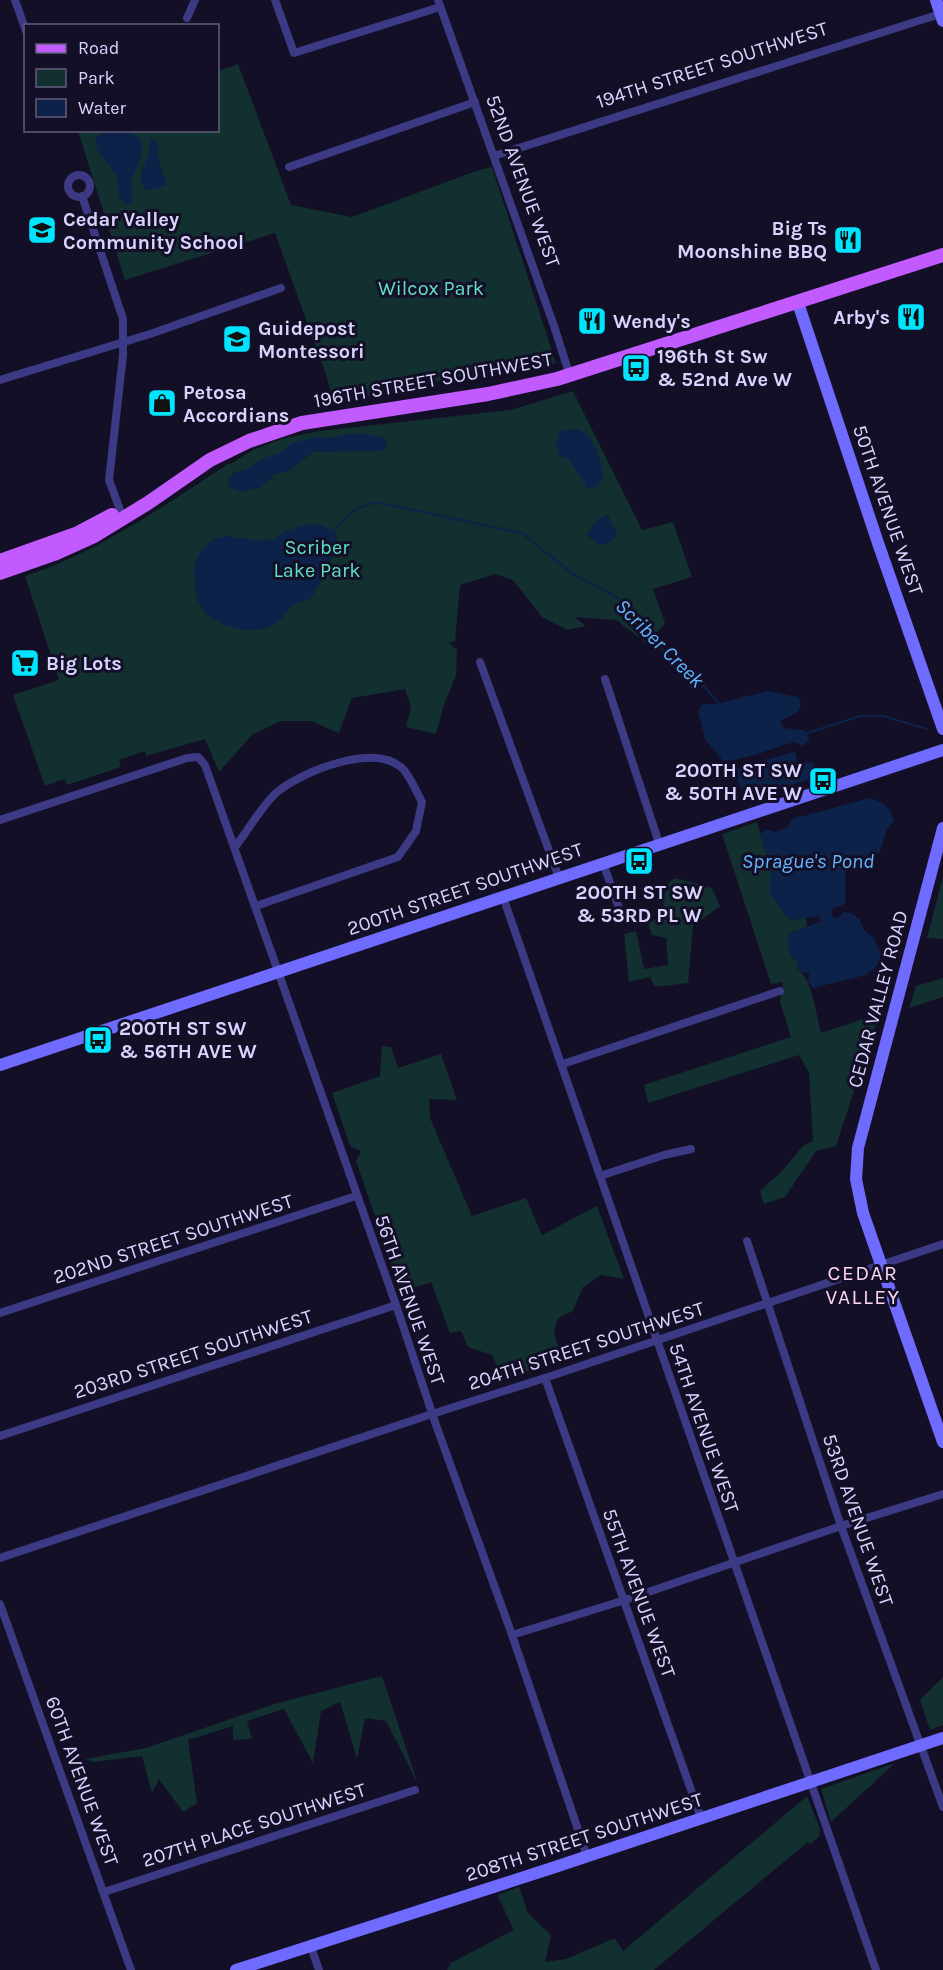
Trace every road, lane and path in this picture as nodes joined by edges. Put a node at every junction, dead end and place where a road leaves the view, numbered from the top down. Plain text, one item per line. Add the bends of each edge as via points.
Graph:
1 (15, 0) edge
2 (195, 0) edge
3 (275, 0) edge
4 (936, 0) edge
5 (439, 3) edge
6 (942, 16) edge
7 (187, 18) dead end
8 (24, 25) edge
9 (475, 102) junction
10 (494, 156) junction
11 (289, 167) dead end
12 (82, 196) dead end
13 (943, 255) edge
14 (281, 288) dead end
15 (798, 303) junction
16 (123, 340) junction
17 (570, 376) junction
18 (0, 380) edge
19 (148, 503) junction
20 (120, 510) junction
21 (94, 536) junction
22 (0, 561) edge
23 (0, 573) edge
24 (480, 662) dead end
25 (604, 679) dead end
26 (943, 729) edge
27 (943, 750) edge
28 (0, 819) edge
29 (943, 828) edge
30 (659, 843) junction
31 (235, 847) junction
32 (603, 863) junction
33 (559, 878) junction
34 (503, 897) junction
35 (256, 906) junction
36 (620, 911) dead end
37 (279, 972) junction
38 (780, 991) dead end
39 (562, 1064) junction
40 (0, 1065) edge
41 (691, 1149) dead end
42 (600, 1176) junction
43 (356, 1196) junction
44 (747, 1241) dead end
45 (943, 1244) edge
46 (881, 1266) junction
47 (767, 1304) junction
48 (396, 1305) junction
49 (0, 1313) edge
50 (656, 1340) junction
51 (545, 1378) junction
52 (432, 1413) junction
53 (0, 1436) edge
54 (943, 1442) edge
55 (943, 1494) edge
56 (841, 1526) junction
57 (0, 1558) edge
58 (733, 1562) junction
59 (625, 1600) junction
60 (0, 1604) edge
61 (512, 1635) junction
62 (943, 1738) edge
63 (922, 1745) junction
64 (810, 1782) junction
65 (415, 1790) dead end
66 (943, 1807) edge
67 (701, 1818) junction
68 (587, 1856) junction
69 (104, 1892) junction
70 (311, 1947) junction
71 (131, 1970) edge
72 (236, 1970) edge
73 (319, 1970) edge
74 (876, 1970) edge

1 - 8 street
2 - 7 street
3 - 5 street via 294,54
4 - 6 street
5 - 9 street, 52ND AVENUE WEST
6 - 10 street, 194TH STREET SOUTHWEST
9 - 10 street, 52ND AVENUE WEST
9 - 11 street
10 - 17 street, 52ND AVENUE WEST
12 - 16 street via 120,306
13 - 15 main road, 196TH STREET SOUTHWEST
14 - 16 street
15 - 17 main road, 196TH STREET SOUTHWEST
15 - 26 street, 50TH AVENUE WEST
16 - 18 street
16 - 20 street via 109,480
17 - 19 main road, 196TH STREET SOUTHWEST via 516,389 302,423 249,441 210,460
19 - 20 main road, 196TH STREET SOUTHWEST
19 - 21 main road, 196TH STREET SOUTHWEST
20 - 21 main road
20 - 22 main road, 196TH STREET SOUTHWEST via 78,533
21 - 23 main road, 196TH STREET SOUTHWEST
24 - 33 street
25 - 30 street
27 - 30 street, 200TH STREET SOUTHWEST
28 - 31 street, 56TH AVENUE WEST via 198,757 205,765
29 - 46 street, CEDAR VALLEY ROAD via 858,1148 855,1179 862,1213
30 - 32 street, 200TH STREET SOUTHWEST
31 - 35 street, 56TH AVENUE WEST
31 - 35 street via 276,793 303,774 349,759 386,760 403,770 422,802 416,831 398,857
32 - 33 street, 200TH STREET SOUTHWEST
32 - 36 street
33 - 34 street, 200TH STREET SOUTHWEST
34 - 37 street, 200TH STREET SOUTHWEST
34 - 39 street, 54TH AVENUE WEST
35 - 37 street, 56TH AVENUE WEST
37 - 40 street, 200TH STREET SOUTHWEST
37 - 43 street, 56TH AVENUE WEST
38 - 39 street
39 - 42 street, 54TH AVENUE WEST
41 - 42 street
42 - 50 street, 54TH AVENUE WEST
43 - 48 street, 56TH AVENUE WEST
43 - 49 street, 202ND STREET SOUTHWEST
44 - 47 street, 53RD AVENUE WEST
45 - 46 street, 204TH STREET SOUTHWEST
46 - 47 street, 204TH STREET SOUTHWEST
46 - 54 street
47 - 50 street, 204TH STREET SOUTHWEST
47 - 56 street, 53RD AVENUE WEST
48 - 52 street, 56TH AVENUE WEST
48 - 53 street, 203RD STREET SOUTHWEST
50 - 51 street, 204TH STREET SOUTHWEST
50 - 58 street, 54TH AVENUE WEST
51 - 52 street, 204TH STREET SOUTHWEST
51 - 59 street, 55TH AVENUE WEST
52 - 57 street, 204TH STREET SOUTHWEST
52 - 61 street, 56TH AVENUE WEST
55 - 56 street
56 - 58 street
56 - 63 street, 53RD AVENUE WEST
58 - 59 street
58 - 64 street, 54TH AVENUE WEST
59 - 61 street
59 - 67 street, 55TH AVENUE WEST
60 - 69 street, 60TH AVENUE WEST
61 - 68 street, 56TH AVENUE WEST
62 - 63 street, 208TH STREET SOUTHWEST
63 - 64 street, 208TH STREET SOUTHWEST
63 - 66 street, 53RD AVENUE WEST
64 - 67 street, 208TH STREET SOUTHWEST
64 - 74 street, 54TH AVENUE WEST
65 - 69 street, 207TH PLACE SOUTHWEST
67 - 68 street, 208TH STREET SOUTHWEST
68 - 70 street, 208TH STREET SOUTHWEST
69 - 71 street, 60TH AVENUE WEST
70 - 72 street, 208TH STREET SOUTHWEST
70 - 73 street

